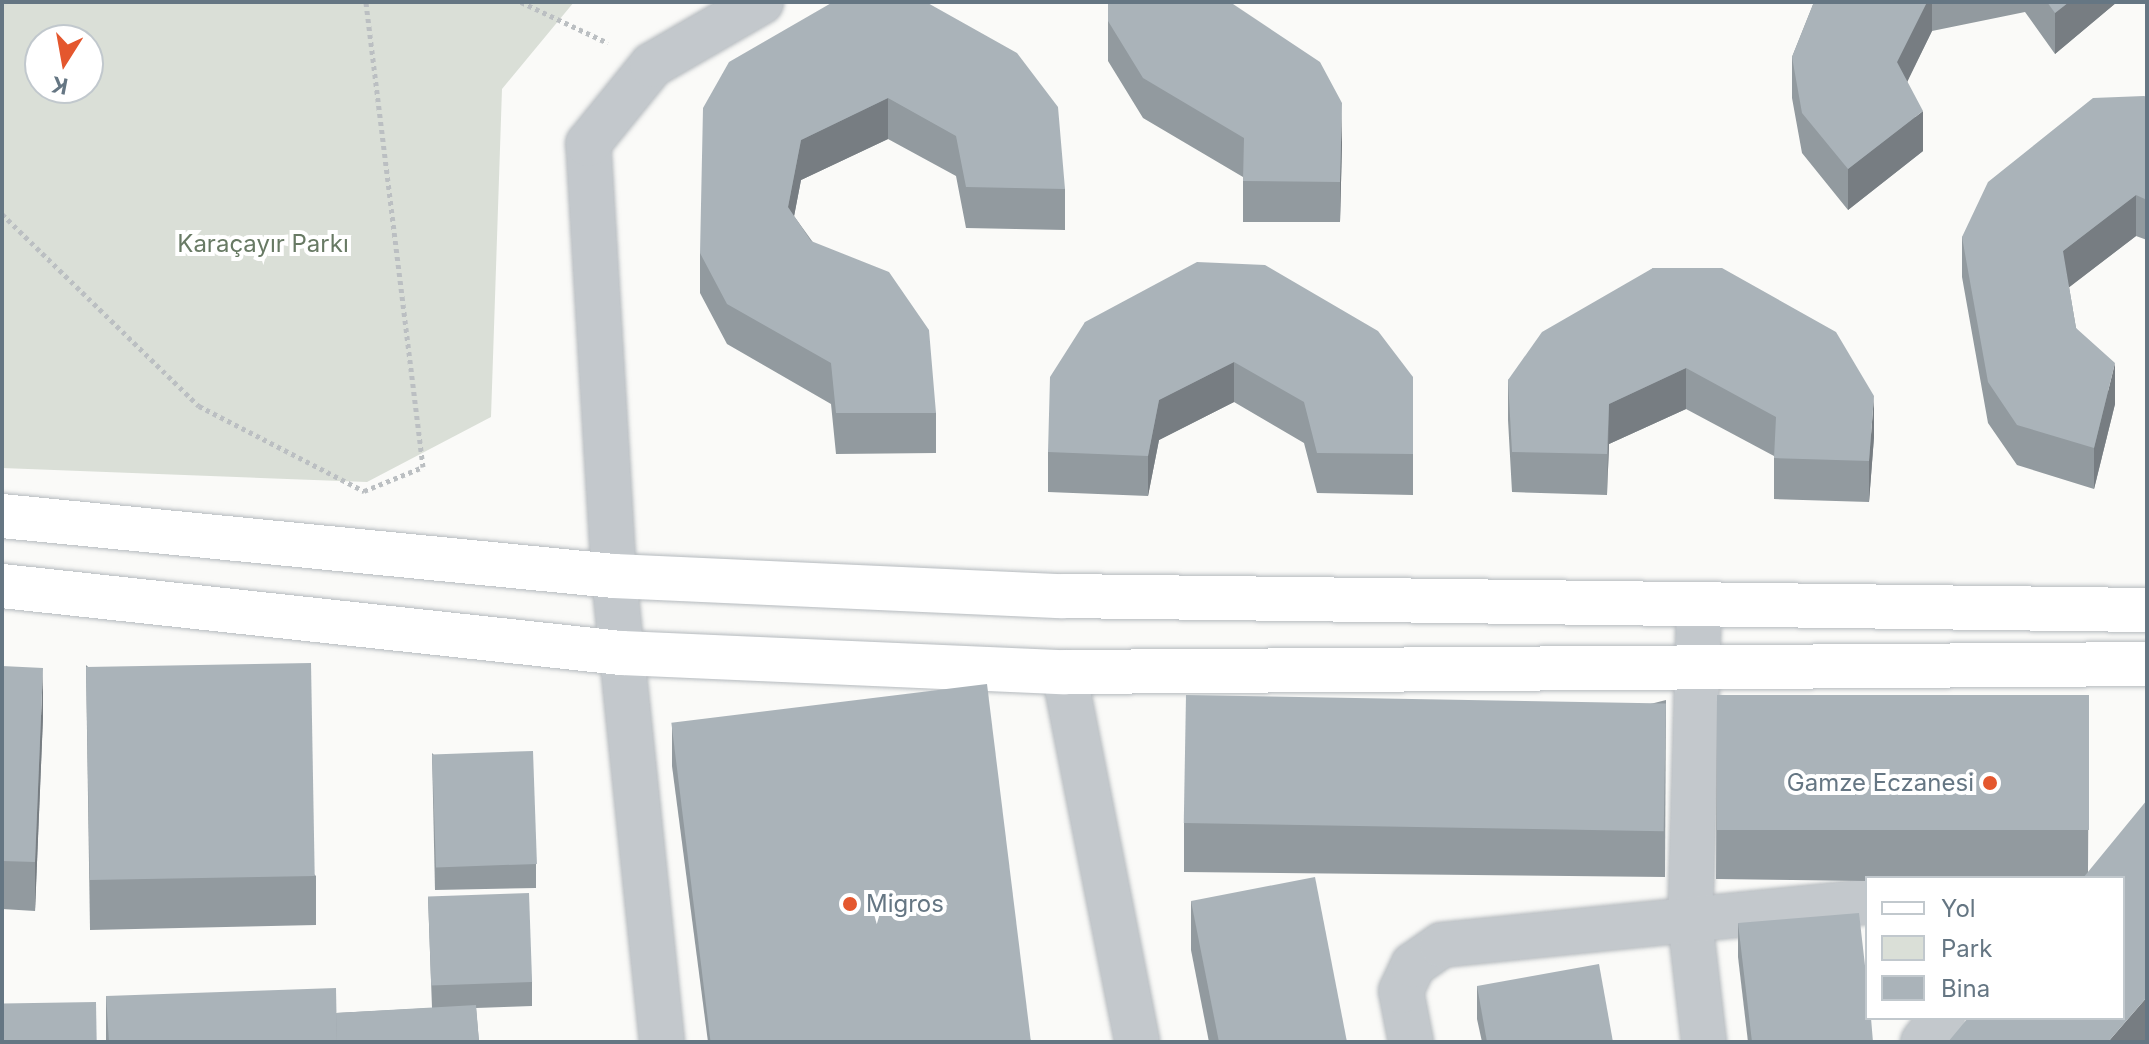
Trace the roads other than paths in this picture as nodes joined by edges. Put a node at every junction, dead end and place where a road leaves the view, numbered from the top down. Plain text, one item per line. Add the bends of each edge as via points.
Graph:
1 (761, 2) edge
2 (2, 516) edge
3 (614, 576) junction
4 (2, 586) edge
5 (1699, 605) junction
6 (2147, 610) edge
7 (621, 653) junction
8 (2147, 664) edge
9 (1700, 667) junction
10 (1064, 672) junction
11 (1865, 902) edge
12 (1690, 921) junction
13 (1940, 1020) edge
14 (662, 1042) edge
15 (1137, 1042) edge
16 (1411, 1042) edge
17 (1704, 1042) edge
18 (1923, 1042) edge

1 - 3 street via 652,65 588,144
2 - 3 main road
3 - 5 main road via 1062,596
3 - 7 street
4 - 7 main road
5 - 6 main road
5 - 9 street
7 - 10 main road
7 - 14 street
8 - 9 main road
9 - 10 main road
9 - 12 street
10 - 15 street
11 - 12 street via 1743,909
12 - 16 street via 1442,945 1413,965 1401,991
12 - 17 street
13 - 18 street

